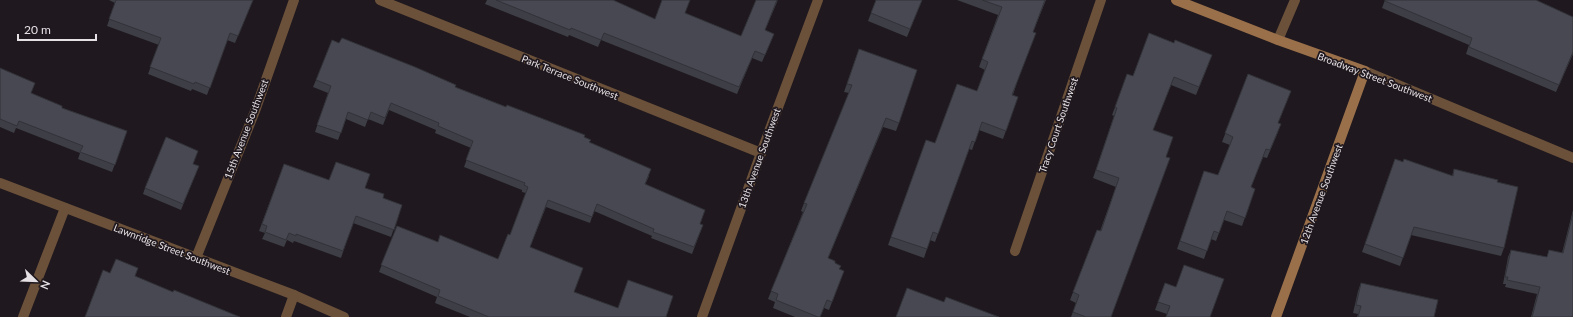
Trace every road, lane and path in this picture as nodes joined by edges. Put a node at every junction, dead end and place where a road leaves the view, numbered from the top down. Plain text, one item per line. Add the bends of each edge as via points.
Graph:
1 (294, 0) edge
2 (380, 0) edge
3 (818, 0) edge
4 (1101, 0) edge
5 (1176, 0) edge
6 (1295, 0) edge
7 (1278, 40) junction
8 (1365, 71) junction
9 (760, 153) junction
10 (1573, 158) edge
11 (0, 183) edge
12 (65, 208) junction
13 (1015, 251) dead end
14 (196, 258) junction
15 (294, 295) junction
16 (23, 317) edge
17 (286, 317) edge
18 (344, 317) edge
19 (702, 317) edge
20 (1276, 317) edge

1 - 14 street, 15th Avenue Southwest via 255,111
2 - 9 street, Park Terrace Southwest
3 - 9 street, 13th Avenue Southwest
4 - 13 street, Tracy Court Southwest
5 - 7 street, Broadway Street Southwest
6 - 7 street
7 - 8 street, Broadway Street Southwest
8 - 10 street, Broadway Street Southwest
8 - 20 street, 12th Avenue Southwest
9 - 19 street, 13th Avenue Southwest
11 - 12 street, Lawnridge Street Southwest
12 - 14 street, Lawnridge Street Southwest
12 - 16 street
14 - 15 street, Lawnridge Street Southwest
15 - 17 street
15 - 18 street, Lawnridge Street Southwest

